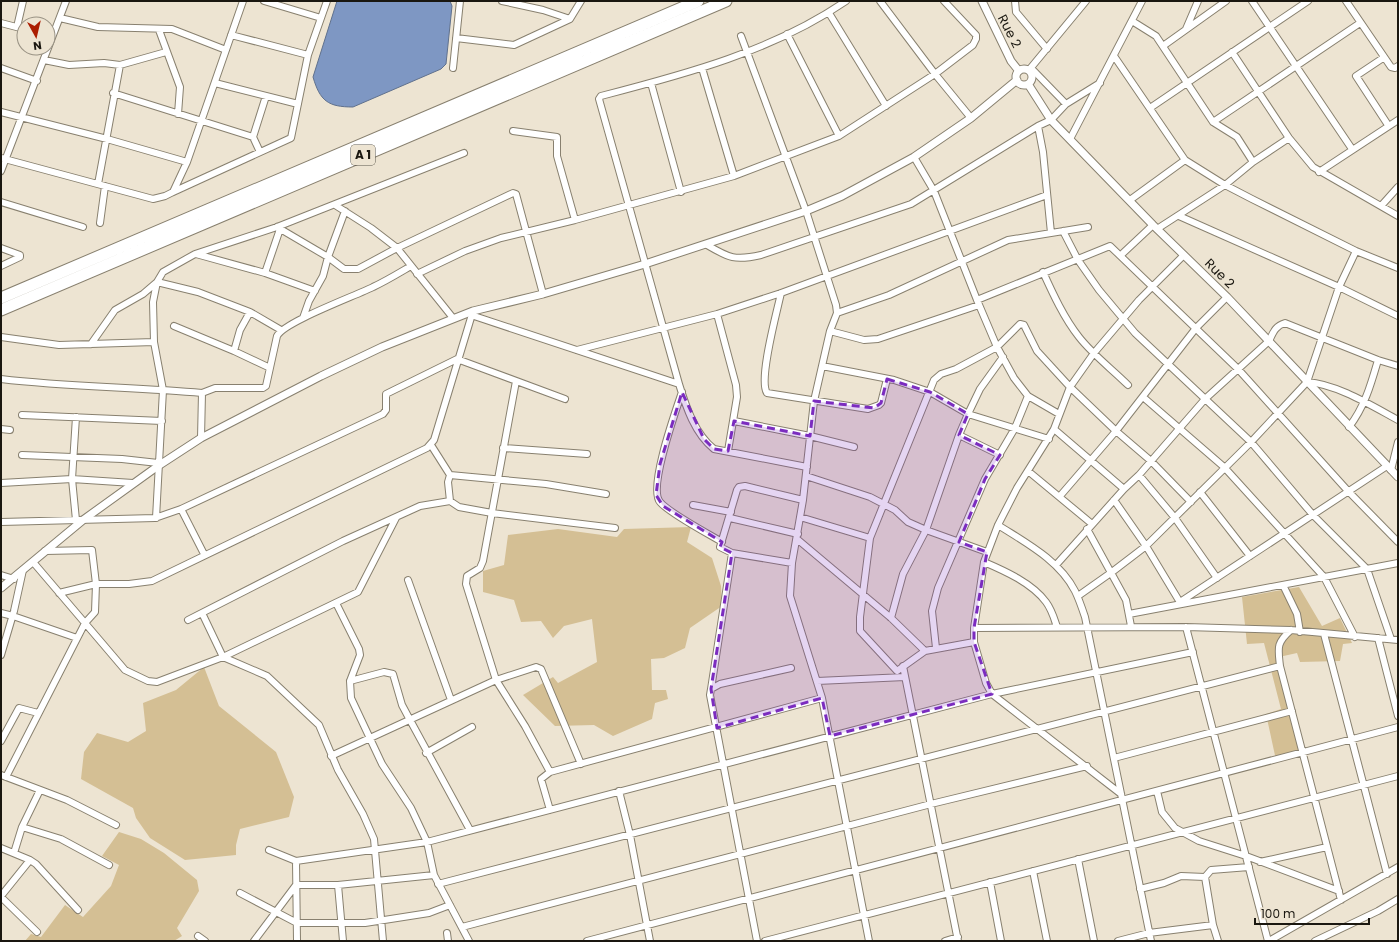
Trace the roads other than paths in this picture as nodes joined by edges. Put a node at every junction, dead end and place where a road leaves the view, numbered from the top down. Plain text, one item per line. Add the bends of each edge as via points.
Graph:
1 (23, 1) edge
2 (66, 1) edge
3 (243, 1) edge
4 (264, 1) edge
5 (327, 1) edge
6 (460, 1) edge
7 (502, 1) edge
8 (698, 1) edge
9 (726, 1) edge
10 (846, 1) edge
11 (880, 1) edge
12 (944, 1) edge
13 (982, 1) edge
14 (1015, 1) edge
15 (1086, 1) edge
16 (1142, 1) edge
17 (1198, 1) edge
18 (1226, 1) edge
19 (1252, 1) edge
20 (1308, 1) edge
21 (1346, 1) edge
22 (579, 2) edge
23 (829, 13) junction
24 (20, 16) edge
25 (60, 18) junction
26 (321, 18) junction
27 (570, 19) junction
28 (1132, 21) junction
29 (1360, 23) junction
30 (1, 24) edge
31 (56, 25) edge
32 (16, 27) edge
33 (1269, 28) junction
34 (159, 30) junction
35 (1185, 30) junction
36 (787, 34) junction
37 (231, 35) junction
38 (740, 36) dead end
39 (456, 38) junction
40 (1163, 46) junction
41 (1047, 49) junction
42 (226, 50) junction
43 (166, 52) junction
44 (746, 52) junction
45 (1232, 52) junction
46 (308, 55) junction
47 (45, 56) edge
48 (1114, 56) junction
49 (1383, 58) junction
50 (44, 60) junction
51 (120, 65) junction
52 (1295, 66) junction
53 (1398, 66) edge
54 (1, 68) edge
55 (453, 68) dead end
56 (702, 68) junction
57 (1030, 69) junction
58 (1018, 71) junction
59 (935, 74) junction
60 (1017, 80) junction
61 (37, 81) junction
62 (1188, 82) junction
63 (215, 83) junction
64 (651, 83) junction
65 (1100, 83) junction
66 (1028, 84) junction
67 (1258, 91) junction
68 (113, 93) junction
69 (266, 96) junction
70 (298, 104) junction
71 (1066, 104) junction
72 (886, 106) junction
73 (1150, 108) junction
74 (1, 112) edge
75 (178, 114) junction
76 (23, 118) junction
77 (971, 118) junction
78 (1051, 120) junction
79 (1398, 120) edge
80 (201, 121) junction
81 (1213, 122) junction
82 (1388, 125) junction
83 (1038, 126) junction
84 (513, 131) dead end
85 (838, 136) junction
86 (253, 137) junction
87 (1290, 138) junction
88 (107, 139) junction
89 (1070, 139) junction
90 (1352, 149) junction
91 (260, 152) junction
92 (464, 153) dead end
93 (785, 157) junction
94 (914, 157) junction
95 (3, 159) edge
96 (1185, 160) junction
97 (187, 162) junction
98 (1253, 162) junction
99 (1, 171) edge
100 (1319, 172) junction
101 (734, 176) junction
102 (98, 184) junction
103 (1225, 185) junction
104 (105, 186) junction
105 (1398, 187) edge
106 (172, 192) junction
107 (681, 192) junction
108 (934, 192) junction
109 (1047, 195) junction
110 (1130, 200) junction
111 (1, 202) edge
112 (335, 205) junction
113 (629, 205) junction
114 (1381, 206) junction
115 (345, 211) junction
116 (806, 211) junction
117 (1179, 216) junction
118 (1398, 216) edge
119 (575, 220) junction
120 (100, 222) dead end
121 (83, 227) dead end
122 (1088, 227) dead end
123 (1155, 227) junction
124 (279, 228) junction
125 (950, 230) junction
126 (1063, 231) junction
127 (528, 232) junction
128 (1051, 233) junction
129 (814, 236) junction
130 (707, 245) junction
131 (1, 248) edge
132 (397, 248) junction
133 (1356, 251) junction
134 (195, 254) junction
135 (1184, 254) junction
136 (1121, 255) junction
137 (328, 257) junction
138 (1078, 260) junction
139 (962, 261) junction
140 (645, 264) junction
141 (1, 266) edge
142 (411, 266) junction
143 (1398, 268) edge
144 (1043, 272) junction
145 (265, 273) junction
146 (417, 274) junction
147 (828, 276) junction
148 (158, 282) junction
149 (1151, 286) junction
150 (1339, 287) junction
151 (315, 291) junction
152 (781, 293) junction
153 (543, 294) junction
154 (1227, 297) junction
155 (1, 298) edge
156 (978, 302) junction
157 (1, 310) edge
158 (250, 312) junction
159 (472, 313) junction
160 (837, 313) junction
161 (718, 314) junction
162 (1398, 316) edge
163 (303, 318) junction
164 (452, 318) junction
165 (1123, 320) junction
166 (174, 326) dead end
167 (1196, 328) junction
168 (664, 329) junction
169 (281, 330) junction
170 (830, 331) junction
171 (1, 337) edge
172 (1323, 339) junction
173 (1269, 341) junction
174 (154, 342) junction
175 (91, 344) junction
176 (997, 347) junction
177 (577, 350) junction
178 (234, 351) junction
179 (1094, 353) junction
180 (1003, 357) junction
181 (457, 360) junction
182 (1378, 360) junction
183 (1168, 363) junction
184 (822, 366) junction
185 (1398, 366) edge
186 (268, 367) junction
187 (1238, 370) junction
188 (1, 379) edge
189 (887, 379) junction
190 (516, 381) junction
191 (1307, 382) junction
192 (679, 384) junction
193 (1128, 385) dead end
194 (1070, 387) junction
195 (163, 390) junction
196 (682, 392) junction
197 (930, 392) junction
198 (202, 393) junction
199 (1028, 396) junction
200 (1143, 397) junction
201 (565, 399) dead end
202 (1205, 399) junction
203 (814, 401) junction
204 (1365, 402) junction
205 (1278, 413) junction
206 (968, 414) junction
207 (1059, 414) junction
208 (22, 415) dead end
209 (76, 417) junction
210 (1398, 420) edge
211 (162, 421) junction
212 (734, 421) junction
213 (1349, 427) junction
214 (1015, 428) junction
215 (1, 429) edge
216 (1054, 429) junction
217 (1178, 429) junction
218 (10, 430) dead end
219 (1116, 431) junction
220 (959, 435) junction
221 (810, 436) junction
222 (201, 438) junction
223 (1049, 438) junction
224 (1251, 442) junction
225 (1398, 442) edge
226 (431, 445) junction
227 (854, 447) dead end
228 (504, 448) junction
229 (728, 451) junction
230 (587, 454) dead end
231 (1000, 454) junction
232 (22, 456) dead end
233 (74, 457) junction
234 (1090, 460) junction
235 (1151, 461) junction
236 (158, 464) junction
237 (807, 466) junction
238 (1224, 467) junction
239 (1389, 468) junction
240 (1028, 471) junction
241 (450, 475) junction
242 (1139, 475) junction
243 (806, 476) junction
244 (1398, 477) edge
245 (72, 479) junction
246 (498, 480) junction
247 (1, 483) edge
248 (133, 483) junction
249 (1124, 489) junction
250 (1348, 491) junction
251 (1200, 492) junction
252 (606, 494) dead end
253 (1060, 496) junction
254 (803, 500) junction
255 (1114, 500) junction
256 (450, 501) junction
257 (1190, 502) junction
258 (885, 503) junction
259 (693, 505) dead end
260 (181, 509) junction
261 (492, 513) junction
262 (730, 515) junction
263 (1313, 515) junction
264 (800, 517) junction
265 (156, 518) junction
266 (396, 518) junction
267 (1175, 518) junction
268 (79, 520) junction
269 (1, 522) edge
270 (998, 525) junction
271 (1090, 526) junction
272 (615, 528) dead end
273 (926, 530) junction
274 (1285, 534) junction
275 (798, 536) junction
276 (870, 538) junction
277 (722, 542) junction
278 (959, 542) junction
279 (1398, 542) edge
280 (1146, 546) junction
281 (45, 551) junction
282 (987, 552) junction
283 (732, 553) junction
284 (204, 554) junction
285 (1250, 556) junction
286 (32, 562) junction
287 (984, 562) junction
288 (792, 563) junction
289 (1398, 563) edge
290 (1056, 564) junction
291 (1367, 569) junction
292 (23, 570) junction
293 (1112, 572) junction
294 (1, 575) edge
295 (1324, 577) junction
296 (14, 578) junction
297 (1217, 578) junction
298 (408, 580) dead end
299 (96, 584) junction
300 (1283, 585) junction
301 (1, 588) edge
302 (59, 593) junction
303 (862, 593) junction
304 (1078, 596) junction
305 (336, 603) junction
306 (1180, 603) junction
307 (1, 613) edge
308 (202, 613) junction
309 (1129, 614) junction
310 (13, 616) junction
311 (891, 618) junction
312 (188, 620) dead end
313 (85, 623) junction
314 (1088, 626) junction
315 (1131, 626) junction
316 (1057, 627) junction
317 (1186, 627) junction
318 (974, 628) junction
319 (1291, 630) junction
320 (1300, 632) junction
321 (1324, 634) junction
322 (1356, 637) junction
323 (77, 638) junction
324 (1378, 638) junction
325 (1391, 639) junction
326 (1398, 640) edge
327 (974, 642) junction
328 (936, 648) junction
329 (925, 651) junction
330 (1193, 652) junction
331 (1, 655) edge
332 (223, 657) junction
333 (903, 666) junction
334 (1280, 666) junction
335 (791, 668) dead end
336 (1097, 673) junction
337 (905, 677) junction
338 (496, 680) junction
339 (817, 680) junction
340 (350, 681) junction
341 (1202, 686) junction
342 (711, 689) junction
343 (992, 694) junction
344 (822, 698) junction
345 (451, 700) junction
346 (1292, 711) junction
347 (1105, 712) junction
348 (38, 713) junction
349 (913, 715) junction
350 (1398, 716) edge
351 (410, 720) junction
352 (472, 727) dead end
353 (1398, 727) edge
354 (717, 728) junction
355 (1038, 729) junction
356 (1213, 731) junction
357 (830, 736) junction
358 (370, 738) junction
359 (1352, 739) junction
360 (1, 741) edge
361 (1303, 752) junction
362 (426, 753) junction
363 (331, 756) junction
364 (1114, 758) junction
365 (922, 759) junction
366 (581, 764) junction
367 (724, 764) junction
368 (1087, 766) junction
369 (550, 772) junction
370 (1224, 773) junction
371 (3, 776) edge
372 (1398, 776) edge
373 (838, 781) junction
374 (1364, 785) junction
375 (40, 790) junction
376 (1157, 791) junction
377 (619, 792) junction
378 (1122, 797) junction
379 (1314, 798) junction
380 (931, 804) junction
381 (732, 808) junction
382 (550, 810) junction
383 (1236, 818) junction
384 (116, 825) dead end
385 (847, 826) junction
386 (22, 827) junction
387 (470, 830) junction
388 (1182, 832) junction
389 (630, 835) junction
390 (427, 842) junction
391 (1132, 845) junction
392 (1327, 847) junction
393 (1, 848) edge
394 (940, 848) junction
395 (269, 850) dead end
396 (376, 850) junction
397 (14, 853) junction
398 (740, 854) junction
399 (1246, 856) junction
400 (1078, 859) junction
401 (30, 860) junction
402 (296, 861) junction
403 (1260, 862) junction
404 (109, 865) dead end
405 (1249, 867) junction
406 (1398, 868) edge
407 (856, 870) junction
408 (1033, 871) junction
409 (1387, 874) junction
410 (434, 875) junction
411 (1205, 877) junction
412 (639, 880) junction
413 (379, 881) junction
414 (990, 882) junction
415 (438, 884) junction
416 (296, 885) junction
417 (338, 885) junction
418 (1140, 889) junction
419 (1339, 891) junction
420 (240, 893) dead end
421 (949, 893) junction
422 (1, 897) edge
423 (749, 898) junction
424 (1398, 899) edge
425 (1341, 900) junction
426 (450, 905) junction
427 (78, 910) dead end
428 (276, 912) junction
429 (864, 915) junction
430 (382, 920) junction
431 (296, 924) junction
432 (342, 924) junction
433 (647, 925) junction
434 (1213, 925) junction
435 (462, 927) junction
436 (37, 932) dead end
437 (447, 933) dead end
438 (1149, 933) junction
439 (198, 936) dead end
440 (958, 939) edge
441 (205, 941) edge
442 (254, 941) edge
443 (297, 941) edge
444 (342, 941) edge
445 (383, 941) edge
446 (448, 941) edge
447 (469, 941) edge
448 (587, 941) edge
449 (650, 941) edge
450 (757, 941) edge
451 (765, 941) edge
452 (869, 941) edge
453 (945, 941) edge
454 (1001, 941) edge
455 (1047, 941) edge
456 (1094, 941) edge
457 (1118, 941) edge
458 (1151, 941) edge
459 (1218, 941) edge
460 (1268, 941) edge
461 (1315, 941) edge

1 - 24 street
2 - 25 street
3 - 37 street
4 - 26 street
5 - 26 street
6 - 39 street
7 - 27 street
8 - 155 highway, A 1
9 - 157 highway, A 1
10 - 23 street
11 - 59 street
12 - 59 street via 976,35 976,39 973,45
13 - 58 street, Rue 2
14 - 41 street via 1016,12
15 - 41 street
16 - 28 street
17 - 35 street
18 - 35 street
19 - 33 street
20 - 33 street
21 - 29 street
22 - 27 street
23 - 36 street
23 - 72 street
25 - 31 street
25 - 34 street via 98,27
26 - 46 street
27 - 39 street via 514,45
28 - 40 street via 1152,32
28 - 48 street
29 - 49 street
29 - 52 street
30 - 32 street
33 - 45 street
33 - 52 street
34 - 42 street via 172,29 184,32
34 - 43 street
35 - 40 street
36 - 44 street
36 - 85 street
37 - 42 street
37 - 46 street
38 - 44 street
39 - 55 street
40 - 62 street
41 - 57 street
42 - 63 street
43 - 51 street
43 - 75 street via 180,88
44 - 56 street
44 - 93 street
45 - 62 street
45 - 67 street
46 - 70 street
47 - 50 street
48 - 65 street
48 - 73 street
49 - 53 street via 1391,67
49 - 82 street via 1356,76
50 - 51 street via 69,65
50 - 61 street
51 - 68 street
52 - 67 street
52 - 90 street
54 - 61 street
56 - 64 street
56 - 101 street
57 - 58 street
57 - 66 street via 1032,77
57 - 71 street
58 - 60 street
59 - 72 street
59 - 77 street
60 - 66 street via 1023,85
60 - 77 street
61 - 76 street
62 - 73 street
62 - 81 street
63 - 69 street
63 - 80 street
64 - 107 street
64 - 113 street via 601,96 599,99
65 - 71 street
65 - 89 street
66 - 78 street, Rue 2
67 - 81 street
67 - 87 street
68 - 75 street
68 - 88 street
69 - 70 street
69 - 86 street
70 - 91 street via 290,138
71 - 78 street
72 - 85 street
73 - 96 street
74 - 76 street
75 - 80 street
76 - 88 street
76 - 95 street
77 - 94 street
78 - 83 street
78 - 89 street, Rue 2
79 - 82 street
80 - 86 street
80 - 97 street
81 - 98 street via 1237,137
82 - 90 street
83 - 108 street
83 - 109 street
84 - 119 street via 557,137 557,156
85 - 93 street
86 - 91 street
87 - 98 street
87 - 100 street
88 - 97 street
88 - 102 street
89 - 110 street, Rue 2
90 - 100 street
91 - 106 street
92 - 112 street
93 - 101 street
93 - 116 street
94 - 108 street
94 - 116 street via 860,187
95 - 99 street
95 - 102 street
96 - 103 street
96 - 110 street
97 - 106 street
98 - 103 street
100 - 114 street
101 - 107 street
102 - 104 street
103 - 117 street
103 - 133 street
104 - 106 street via 152,199
104 - 120 street
105 - 114 street
107 - 113 street
108 - 125 street
108 - 129 street via 911,204
109 - 125 street
109 - 128 street
110 - 123 street, Rue 2
111 - 121 street
112 - 115 street
112 - 124 street
113 - 119 street
113 - 140 street
114 - 118 street
115 - 132 street
115 - 137 street
116 - 129 street
116 - 130 street
117 - 123 street
117 - 150 street
119 - 127 street
122 - 126 street
123 - 135 street, Rue 2
123 - 136 street
124 - 134 street
124 - 137 street
124 - 145 street
125 - 139 street
125 - 147 street
126 - 128 street
126 - 138 street
127 - 132 street via 518,196 513,193
127 - 146 street via 500,238 465,251
127 - 153 street
128 - 139 street via 1008,240
129 - 130 street via 760,255 735,259
129 - 147 street
130 - 140 street
131 - 141 street via 20,257
132 - 137 street via 358,269 344,268
132 - 142 street
133 - 143 street
133 - 150 street
134 - 145 street
134 - 148 street via 163,272
135 - 149 street
135 - 154 street, Rue 2
136 - 138 street via 1110,246
136 - 149 street
137 - 151 street via 324,276
138 - 144 street
138 - 165 street
139 - 156 street
139 - 160 street via 884,297
140 - 153 street
140 - 168 street
142 - 146 street
142 - 163 street via 375,286
144 - 156 street
144 - 179 street via 1074,331
145 - 151 street
146 - 164 street
147 - 152 street
147 - 160 street
148 - 158 street via 198,292
148 - 174 street via 153,302
148 - 175 street via 115,310
149 - 165 street
149 - 167 street
150 - 162 street
150 - 172 street
151 - 163 street
152 - 161 street
152 - 203 street via 766,364 765,388 768,393
153 - 159 street
154 - 167 street
154 - 173 street, Rue 2
156 - 170 street via 878,339 864,340
156 - 176 street
158 - 169 street
158 - 178 street via 240,330
159 - 164 street
159 - 177 street
159 - 181 street
160 - 170 street
161 - 168 street
161 - 212 street via 736,385
163 - 169 street
164 - 222 street via 382,347
165 - 179 street
165 - 183 street via 1148,347
166 - 178 street
167 - 183 street
167 - 187 street
168 - 177 street
168 - 192 street
169 - 186 street
170 - 184 street
171 - 175 street via 43,344
172 - 173 street via 1285,323 1275,328
172 - 182 street
172 - 191 street
173 - 187 street
173 - 191 street, Rue 2
174 - 175 street
174 - 195 street
176 - 180 street
176 - 194 street via 1020,324 1024,325 1037,351
176 - 197 street via 956,369 941,374 934,380
177 - 192 street
178 - 186 street
179 - 193 street
179 - 194 street
180 - 199 street via 1014,378
180 - 206 street via 980,389
181 - 190 street
181 - 226 street
181 - 260 street via 386,394 386,410 383,414
182 - 185 street
182 - 204 street
183 - 200 street
183 - 202 street
184 - 189 street
184 - 203 street
186 - 198 street via 266,386 263,388 215,388
187 - 202 street
187 - 205 street
188 - 195 street via 47,385
189 - 197 street
189 - 203 street via 881,403 874,408
190 - 201 street
190 - 228 street
191 - 204 street via 1317,383
191 - 205 street
191 - 213 street, Rue 2
192 - 196 street
194 - 207 street
194 - 219 street
195 - 198 street
195 - 211 street
196 - 229 street via 704,440 714,449
196 - 277 street via 660,464 656,496 663,506
197 - 206 street
197 - 258 street
198 - 222 street
199 - 207 street
199 - 214 street
200 - 217 street
200 - 219 street
202 - 217 street
202 - 224 street
203 - 221 street
204 - 210 street
204 - 213 street
205 - 224 street
205 - 250 street
206 - 214 street
206 - 220 street
207 - 216 street
208 - 209 street
209 - 211 street
209 - 233 street
211 - 236 street
212 - 221 street
212 - 229 street
213 - 239 street, Rue 2
214 - 223 street
214 - 231 street
215 - 218 street
216 - 223 street
216 - 234 street
217 - 235 street
217 - 238 street
219 - 234 street
219 - 235 street
220 - 231 street
220 - 273 street
221 - 227 street
221 - 237 street
222 - 236 street
223 - 240 street
224 - 238 street
224 - 263 street
225 - 239 street
226 - 241 street
226 - 284 street
228 - 230 street
228 - 246 street
229 - 237 street
231 - 278 street via 985,479
232 - 233 street
233 - 236 street
233 - 245 street
234 - 249 street
234 - 253 street
235 - 242 street
235 - 257 street
236 - 248 street
236 - 265 street
237 - 243 street
238 - 251 street
238 - 274 street
239 - 244 street, Rue 2
239 - 250 street
240 - 253 street
240 - 270 street
241 - 246 street
241 - 256 street
242 - 249 street
242 - 267 street
243 - 254 street
243 - 258 street
245 - 247 street
245 - 248 street
245 - 268 street
246 - 252 street via 546,484
246 - 261 street
248 - 268 street
249 - 255 street
250 - 263 street
250 - 279 street
251 - 257 street
251 - 285 street
253 - 271 street
254 - 262 street via 742,486 737,490
254 - 264 street
255 - 271 street
255 - 280 street
256 - 261 street via 459,507
256 - 266 street via 420,506
257 - 267 street
258 - 273 street via 908,522
258 - 276 street
259 - 262 street
260 - 265 street
260 - 284 street
261 - 272 street
261 - 338 street via 483,561 480,568 468,576 466,584
262 - 275 street
262 - 277 street
263 - 274 street
263 - 291 street
264 - 275 street
264 - 276 street
265 - 268 street
266 - 305 street via 358,592
266 - 308 street via 343,541
267 - 280 street
267 - 297 street
268 - 269 street
268 - 281 street
270 - 282 street
270 - 290 street via 1036,548
271 - 290 street
271 - 293 street
273 - 278 street
273 - 311 street via 903,574
274 - 285 street
274 - 295 street
275 - 288 street
275 - 303 street
276 - 303 street
277 - 283 street via 720,547
278 - 282 street
278 - 328 street via 933,603 932,619
280 - 293 street
280 - 306 street
281 - 286 street
281 - 299 street via 92,550
282 - 287 street
283 - 288 street
283 - 342 street
284 - 299 street via 147,582
285 - 297 street
286 - 292 street
286 - 302 street
287 - 316 street via 1001,569 1039,594 1049,606
287 - 318 street
288 - 339 street via 790,596
289 - 291 street
290 - 304 street
291 - 295 street
291 - 325 street
292 - 296 street
292 - 310 street
293 - 304 street
293 - 309 street via 1126,600
294 - 296 street
295 - 300 street
295 - 322 street
296 - 301 street
297 - 306 street
298 - 345 street
299 - 302 street
299 - 313 street via 95,612
300 - 306 street
300 - 320 street via 1297,614
302 - 313 street
303 - 311 street
303 - 333 street via 859,624 861,634 897,671
304 - 314 street
305 - 332 street
305 - 340 street via 359,649 360,655
306 - 309 street
307 - 310 street
308 - 312 street
308 - 332 street
309 - 315 street
310 - 323 street
310 - 331 street
311 - 329 street
313 - 323 street
313 - 332 street via 125,670 148,681 164,680
314 - 315 street
314 - 316 street
314 - 336 street
315 - 317 street
316 - 318 street
317 - 319 street
317 - 330 street
318 - 327 street
319 - 320 street
319 - 334 street via 1278,646
320 - 321 street
321 - 322 street
321 - 359 street
322 - 324 street
323 - 348 street
324 - 325 street
324 - 350 street
325 - 326 street
327 - 328 street
327 - 343 street via 986,683
328 - 329 street
329 - 333 street
330 - 336 street
330 - 341 street
332 - 363 street via 266,676 320,725
333 - 337 street
334 - 341 street
334 - 346 street
335 - 342 street via 720,684
336 - 343 street
336 - 347 street
337 - 339 street
337 - 349 street
338 - 345 street
338 - 366 street via 536,668 541,669
338 - 369 street
339 - 344 street
340 - 351 street via 391,672
340 - 358 street via 352,698
341 - 347 street
341 - 356 street
342 - 354 street
343 - 349 street
343 - 355 street
344 - 354 street
344 - 357 street
345 - 351 street
346 - 356 street
346 - 361 street
347 - 355 street
347 - 364 street
348 - 360 street via 19,708
348 - 371 street
349 - 357 street
349 - 365 street
351 - 358 street
351 - 362 street
352 - 362 street
353 - 359 street
354 - 366 street
354 - 367 street
355 - 365 street
355 - 368 street
356 - 364 street
356 - 370 street
357 - 367 street
357 - 373 street
358 - 363 street
358 - 390 street via 388,774 411,808
359 - 361 street
359 - 374 street
361 - 370 street
361 - 379 street
362 - 387 street
363 - 396 street via 370,827
364 - 378 street
365 - 373 street
365 - 380 street
366 - 369 street
367 - 377 street
367 - 381 street
368 - 378 street
368 - 380 street
369 - 382 street via 541,779
370 - 376 street
370 - 383 street
371 - 375 street
372 - 374 street
373 - 381 street
373 - 385 street
374 - 379 street
374 - 409 street
375 - 384 street via 67,800
375 - 386 street
376 - 378 street
376 - 388 street via 1166,818
377 - 382 street
377 - 389 street
378 - 391 street
378 - 394 street
379 - 383 street
379 - 392 street
380 - 385 street
380 - 394 street
381 - 389 street
381 - 398 street
382 - 387 street
383 - 388 street
383 - 399 street
385 - 398 street
385 - 407 street
386 - 397 street
386 - 404 street via 60,839
387 - 390 street
388 - 391 street
388 - 399 street via 1199,841
389 - 412 street
389 - 415 street
390 - 396 street
390 - 410 street
391 - 400 street
391 - 418 street
392 - 403 street
392 - 419 street
393 - 397 street
394 - 407 street
394 - 421 street
395 - 402 street
396 - 402 street
396 - 413 street
397 - 401 street
398 - 412 street
398 - 423 street
399 - 403 street
399 - 405 street
400 - 408 street
400 - 456 street
401 - 422 street
401 - 427 street
402 - 416 street
403 - 419 street
405 - 411 street via 1211,870
405 - 460 street
406 - 409 street
407 - 423 street
407 - 429 street
408 - 414 street
408 - 455 street
409 - 425 street
410 - 413 street
410 - 415 street
411 - 418 street via 1181,876
411 - 434 street
412 - 433 street
412 - 435 street
413 - 417 street
413 - 430 street
414 - 421 street
414 - 454 street
415 - 426 street
416 - 417 street
416 - 428 street
416 - 431 street
417 - 432 street
418 - 438 street
419 - 425 street
420 - 428 street
421 - 429 street
421 - 440 street
422 - 436 street
423 - 433 street
423 - 450 street
424 - 461 street
425 - 460 street
426 - 430 street via 429,913
426 - 435 street
428 - 431 street
428 - 442 street
429 - 451 street
429 - 452 street
430 - 432 street
430 - 445 street
431 - 432 street
431 - 443 street
432 - 444 street
433 - 448 street
433 - 449 street
434 - 438 street
434 - 459 street
435 - 447 street
437 - 446 street
438 - 457 street
438 - 458 street
439 - 441 street
440 - 453 street

